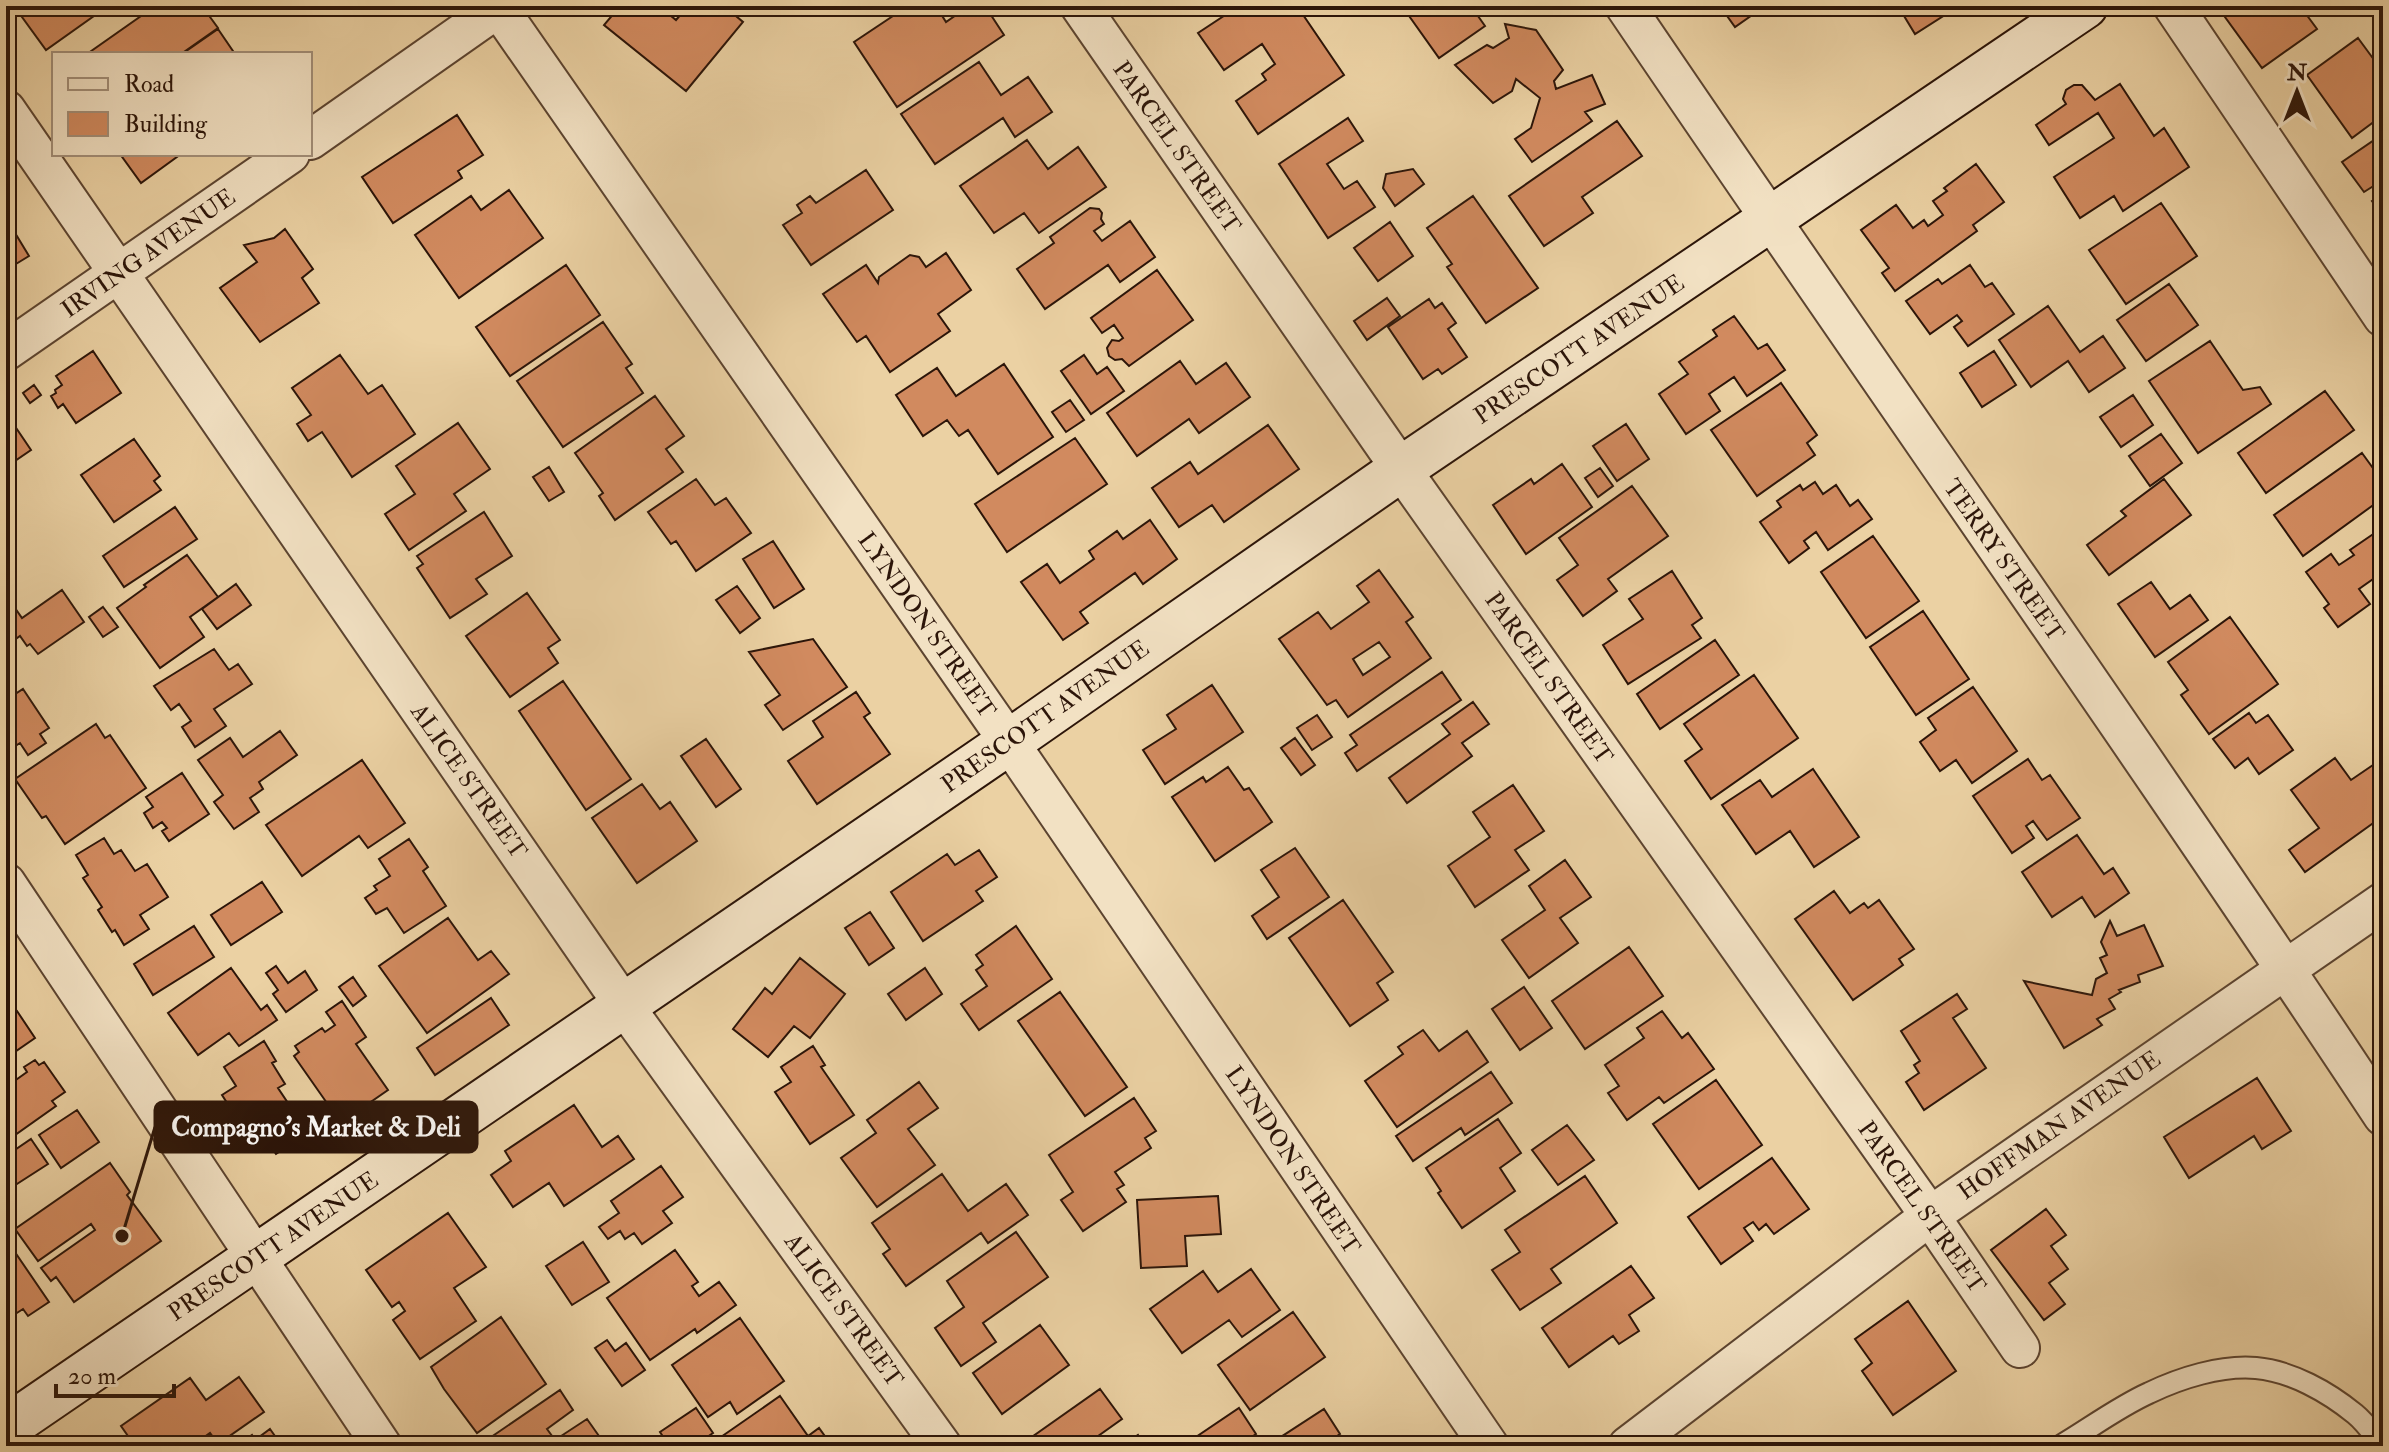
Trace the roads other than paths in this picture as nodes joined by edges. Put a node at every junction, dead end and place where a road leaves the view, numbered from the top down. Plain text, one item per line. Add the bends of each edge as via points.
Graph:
1 (1080, 6) edge
2 (1625, 6) edge
3 (2085, 6) edge
4 (2173, 6) edge
5 (498, 7) edge
6 (6, 110) edge
7 (312, 139) edge
8 (287, 156) edge
9 (1770, 220) junction
10 (118, 275) junction
11 (2383, 317) edge
12 (6, 351) edge
13 (1401, 469) junction
14 (1009, 742) junction
15 (6, 883) edge
16 (2383, 902) edge
17 (2285, 968) junction
18 (623, 1004) junction
19 (2383, 1116) edge
20 (1930, 1216) junction
21 (256, 1258) junction
22 (2020, 1348) dead end
23 (6, 1428) edge
24 (382, 1446) edge
25 (942, 1446) edge
26 (1489, 1446) edge
27 (1628, 1446) edge
28 (2060, 1446) edge
29 (2383, 1446) edge

1 - 13 street, PARCEL STREET
2 - 9 street, TERRY STREET
3 - 9 street, PRESCOTT AVENUE
4 - 11 street
5 - 7 street
5 - 14 street, LYNDON STREET
6 - 10 street, ALICE STREET
8 - 10 street, IRVING AVENUE
9 - 13 street, PRESCOTT AVENUE
9 - 17 street, TERRY STREET
10 - 12 street, IRVING AVENUE
10 - 18 street, ALICE STREET
13 - 14 street, PRESCOTT AVENUE
13 - 20 street, PARCEL STREET
14 - 18 street, PRESCOTT AVENUE
14 - 26 street, LYNDON STREET
15 - 21 street
16 - 17 street, HOFFMAN AVENUE
17 - 19 street, TERRY STREET
17 - 20 street, HOFFMAN AVENUE
18 - 21 street, PRESCOTT AVENUE
18 - 25 street, ALICE STREET
20 - 22 street, PARCEL STREET
20 - 27 street, HOFFMAN AVENUE
21 - 23 street, PRESCOTT AVENUE
21 - 24 street
28 - 29 lane via 2147,1393 2185,1378 2256,1368 2322,1391 2356,1415

